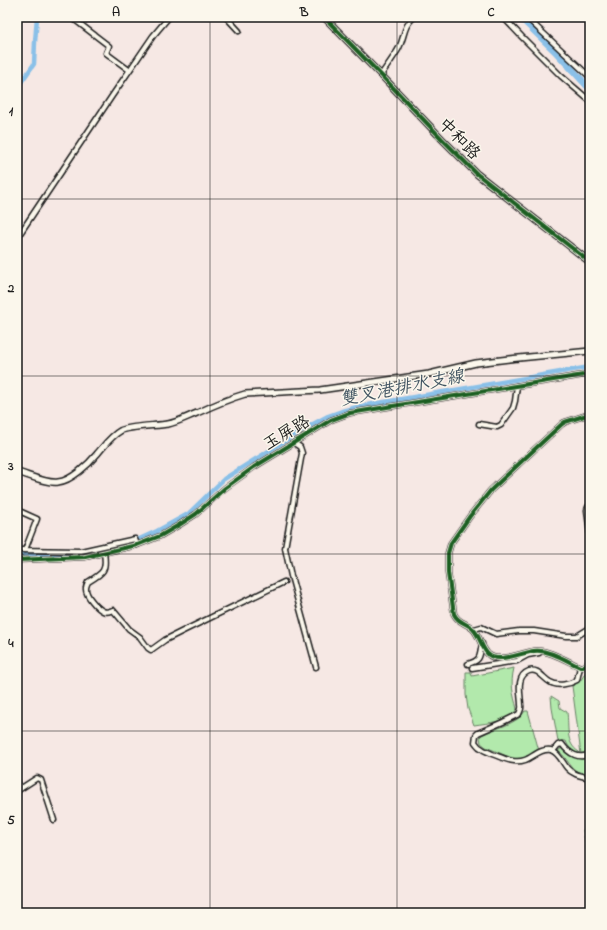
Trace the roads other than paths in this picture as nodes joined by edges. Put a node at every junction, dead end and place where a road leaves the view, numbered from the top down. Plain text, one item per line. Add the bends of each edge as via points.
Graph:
1 (71, 17) edge
2 (169, 17) edge
3 (226, 17) edge
4 (324, 17) edge
5 (503, 17) edge
6 (526, 17) edge
7 (413, 18) edge
8 (238, 31) dead end
9 (129, 70) junction
10 (381, 75) junction
11 (590, 77) edge
12 (590, 100) edge
13 (17, 238) edge
14 (590, 262) edge
15 (590, 351) edge
16 (590, 374) edge
17 (516, 386) junction
18 (590, 414) edge
19 (478, 424) dead end
20 (294, 443) junction
21 (17, 472) edge
22 (589, 506) edge
23 (17, 510) edge
24 (590, 535) edge
25 (137, 545) junction
26 (17, 550) edge
27 (25, 550) junction
28 (104, 553) junction
29 (17, 560) edge
30 (284, 582) dead end
31 (590, 628) edge
32 (474, 629) junction
33 (482, 644) junction
34 (549, 653) junction
35 (590, 662) edge
36 (468, 664) dead end
37 (316, 667) dead end
38 (580, 667) junction
39 (472, 668) dead end
40 (553, 751) junction
41 (590, 753) edge
42 (590, 778) edge
43 (17, 781) edge
44 (18, 790) edge
45 (54, 820) dead end

1 - 9 street via 109,46 106,53
2 - 9 street
3 - 8 street
4 - 10 street, 中和路
5 - 12 street via 561,76
6 - 11 street
7 - 10 street via 406,25 398,50
9 - 13 street
10 - 14 street, 中和路 via 477,174
15 - 21 street, 玉屏路 via 476,363 429,374 320,390 245,394 182,420 121,430 93,459 65,481 57,483
16 - 17 street, 玉屏路
17 - 19 street via 513,408 501,425 497,427
17 - 20 street, 玉屏路 via 350,414 331,420
18 - 32 street via 565,422 523,460 487,494 451,543 448,553 448,574 454,614 459,621
20 - 25 street, 玉屏路 via 224,488 180,525
20 - 37 street via 302,452 285,548
22 - 24 street via 587,510
23 - 27 street via 37,519
25 - 27 street via 135,539 81,551
25 - 28 street, 玉屏路
26 - 27 street
28 - 29 street, 玉屏路
28 - 30 street via 104,571 88,582 87,594 103,611 113,610 129,630 140,637 151,650 184,630
31 - 32 street via 577,636 534,631 496,634 481,627
32 - 33 street
33 - 34 street via 492,658 535,651
33 - 36 street via 476,662
34 - 38 street
34 - 39 street via 537,653 517,661
35 - 38 street
38 - 40 street via 577,680 568,684 549,682 539,672 529,671 524,674 519,684 522,707 519,714 478,733 475,738 475,742 482,749 510,761 528,759 543,750
40 - 41 street via 562,744 575,756 582,757
40 - 42 street via 572,772
43 - 44 street
44 - 45 street via 37,778 41,780

